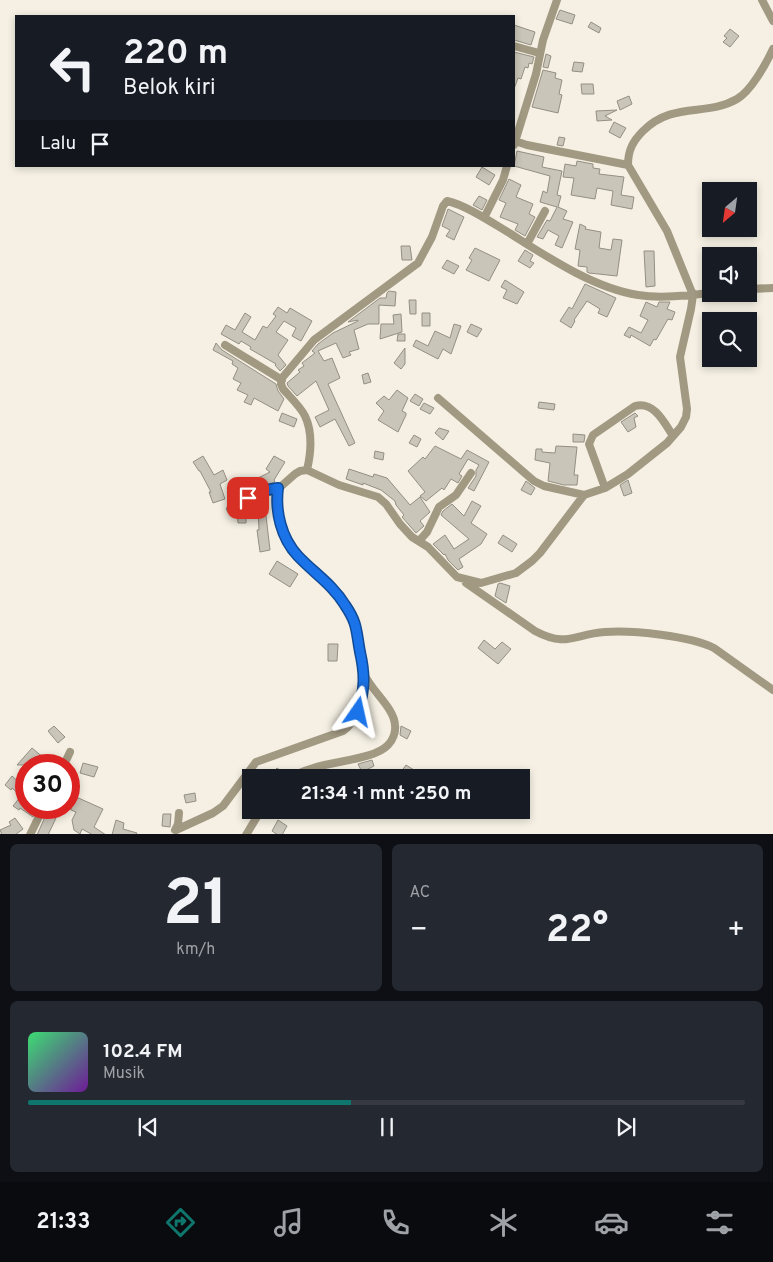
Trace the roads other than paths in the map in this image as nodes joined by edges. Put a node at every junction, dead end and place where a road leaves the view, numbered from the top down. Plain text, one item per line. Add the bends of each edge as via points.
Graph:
1 (557, 0) edge
2 (762, 0) edge
3 (773, 21) edge
4 (515, 46) edge
5 (773, 49) edge
6 (539, 53) junction
7 (515, 140) edge
8 (515, 143) edge
9 (628, 165) junction
10 (507, 167) edge
11 (545, 211) dead end
12 (484, 218) junction
13 (527, 244) junction
14 (773, 288) edge
15 (757, 289) edge
16 (702, 294) edge
17 (693, 295) junction
18 (225, 345) dead end
19 (282, 380) junction
20 (438, 398) dead end
21 (673, 436) junction
22 (307, 470) junction
23 (471, 473) dead end
24 (278, 488) junction
25 (605, 488) junction
26 (584, 495) junction
27 (230, 509) dead end
28 (419, 541) junction
29 (457, 577) junction
30 (364, 674) junction
31 (773, 690) edge
32 (310, 769) edge
33 (180, 813) dead end
34 (38, 819) edge
35 (255, 819) edge
36 (175, 832) edge
37 (30, 834) edge
38 (246, 834) edge

1 - 6 street
2 - 3 street
4 - 6 street
5 - 9 street via 750,86 736,100 675,112 654,120 631,145
6 - 7 street via 536,74
8 - 9 street
9 - 17 street via 667,230
10 - 12 street
11 - 13 street
12 - 13 street
12 - 19 street via 446,202 418,263 314,340
13 - 17 street via 612,289 640,296
14 - 15 street
16 - 17 street
17 - 21 street via 680,357 687,409
18 - 19 street
19 - 22 street via 282,388 308,423 311,452
20 - 26 street via 534,481
21 - 25 street via 628,474
21 - 25 street via 653,409 639,405 593,435 589,444
22 - 24 street via 294,474
22 - 28 street via 383,500 400,524
23 - 28 street via 456,495 438,507 427,532
24 - 27 street via 260,492
24 - 30 street via 277,511 290,545 336,592 354,620
25 - 26 street
26 - 29 street via 540,553 520,570 481,583
28 - 29 street
29 - 31 street via 547,637 563,640 618,631 651,633 705,643
30 - 32 street via 395,722 390,743 363,757
30 - 36 street via 362,701 351,725 343,731 256,762 223,806
33 - 36 street
34 - 37 street
35 - 38 street

